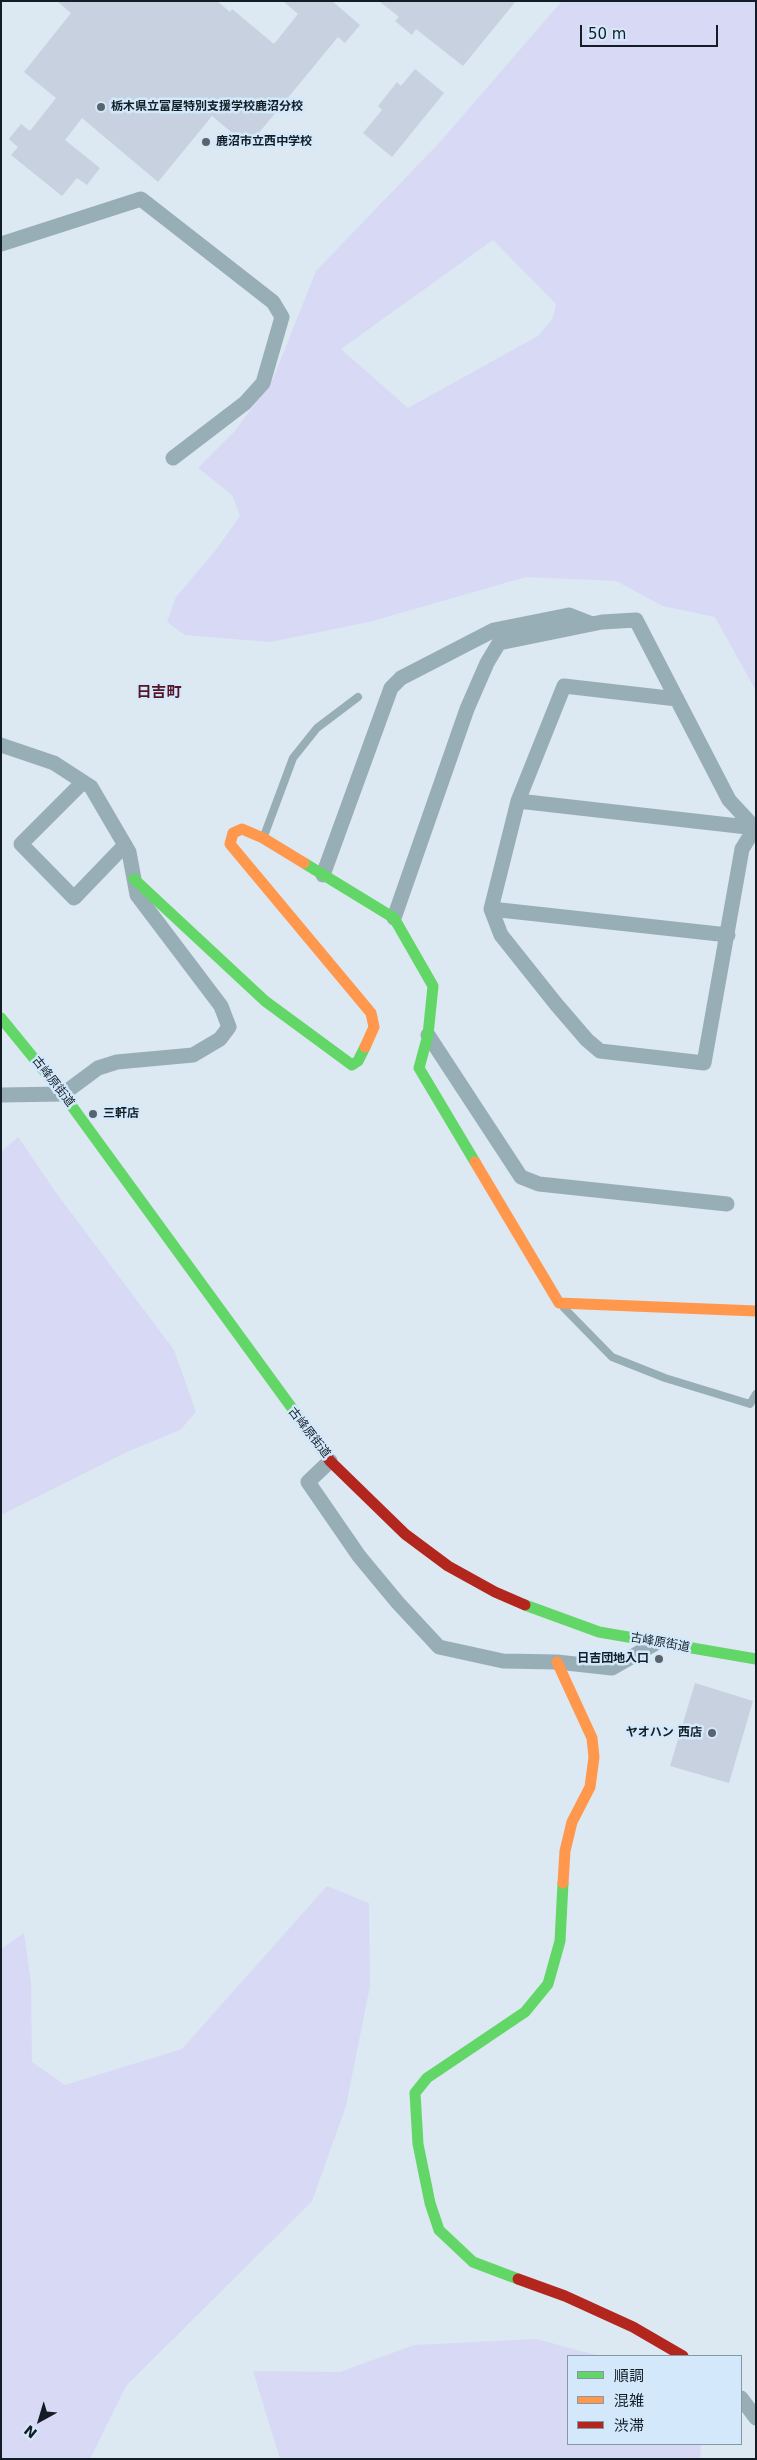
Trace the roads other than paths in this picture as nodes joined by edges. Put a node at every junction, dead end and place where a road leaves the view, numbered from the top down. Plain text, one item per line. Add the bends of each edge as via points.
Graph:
1 (1, 244) edge
2 (173, 458) dead end
3 (592, 624) junction
4 (358, 697) dead end
5 (676, 700) junction
6 (1, 745) edge
7 (83, 782) junction
8 (518, 801) junction
9 (755, 828) edge
10 (263, 838) junction
11 (125, 845) junction
12 (323, 875) junction
13 (134, 879) junction
14 (491, 909) junction
15 (394, 918) junction
16 (728, 935) junction
17 (1, 1018) edge
18 (428, 1035) junction
19 (63, 1094) junction
20 (1, 1095) edge
21 (727, 1204) dead end
22 (559, 1303) junction
23 (756, 1311) edge
24 (756, 1394) edge
25 (330, 1461) junction
26 (656, 1643) junction
27 (756, 1659) edge
28 (557, 1662) junction
29 (681, 2355) edge
30 (742, 2399) edge
31 (756, 2418) edge

1 - 2 street via 141,199 274,302 282,316 263,383 245,403
3 - 5 street via 636,620
3 - 12 street via 569,615 494,630 401,678 391,688
3 - 15 street via 499,643 486,663 467,709
4 - 10 lane via 317,728 293,758
5 - 8 street via 564,686
5 - 9 street via 729,800
6 - 7 street via 54,763
7 - 11 street via 91,787
7 - 11 street via 22,844 74,898
8 - 9 street
8 - 14 street
9 - 16 street via 742,849 728,918
10 - 12 street
10 - 13 street via 242,829 234,833 230,844 371,1012 374,1027 358,1061 352,1065 265,1000
11 - 13 street
12 - 15 street
13 - 19 street via 137,895 221,1006 228,1027 220,1039 193,1055 117,1062 98,1068
14 - 16 street
14 - 16 street via 501,935 568,1019 600,1051 704,1063
15 - 18 street via 433,986
17 - 19 street, 古峰原街道
18 - 21 street via 521,1177 540,1184
18 - 22 street via 418,1068
19 - 20 street
19 - 25 street, 古峰原街道
22 - 23 street
22 - 24 lane via 612,1357 750,1404
25 - 26 street, 古峰原街道 via 405,1534 456,1570 495,1592 543,1614 599,1632
25 - 28 street via 308,1482 359,1556 439,1646 503,1661
26 - 27 street, 古峰原街道
26 - 28 street via 612,1668
28 - 29 street via 592,1738 594,1757 590,1787 572,1822 564,1851 560,1941 548,1984 525,2012 427,2078 415,2093 418,2144 439,2230 473,2262 633,2327
30 - 31 street

